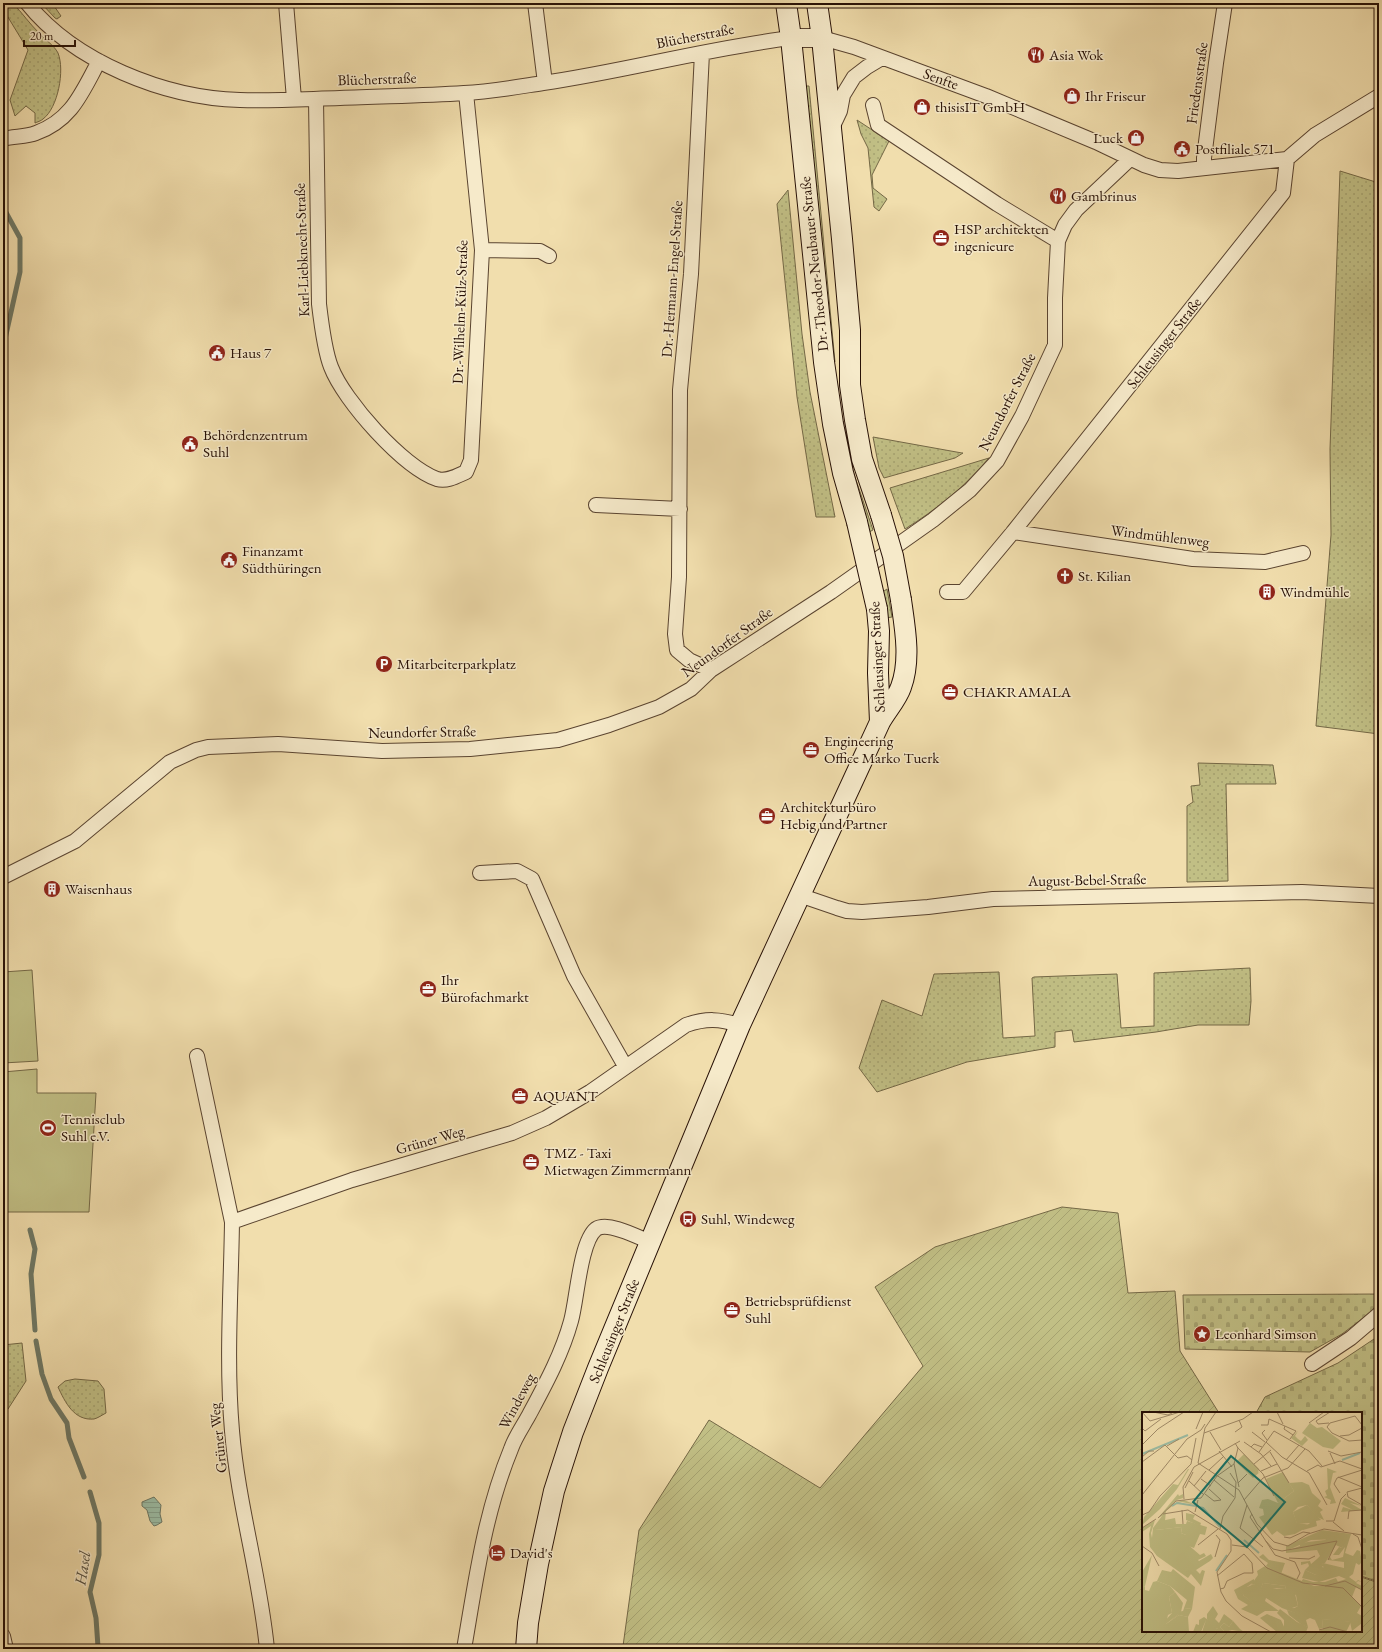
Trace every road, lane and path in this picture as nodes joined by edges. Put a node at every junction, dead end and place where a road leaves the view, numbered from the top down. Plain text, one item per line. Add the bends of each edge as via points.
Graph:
1 (27, 3) edge
2 (286, 3) edge
3 (535, 3) edge
4 (786, 3) edge
5 (817, 3) edge
6 (1225, 3) edge
7 (791, 38) junction
8 (822, 38) junction
9 (702, 52) junction
10 (882, 58) junction
11 (99, 61) junction
12 (545, 83) junction
13 (466, 93) junction
14 (1379, 96) edge
15 (294, 99) junction
16 (316, 99) junction
17 (873, 105) dead end
18 (832, 128) junction
19 (3, 139) edge
20 (1130, 159) junction
21 (1287, 159) junction
22 (1204, 168) junction
23 (1058, 241) junction
24 (482, 250) junction
25 (549, 256) dead end
26 (471, 460) joint
27 (596, 505) dead end
28 (680, 509) junction
29 (881, 515) joint
30 (857, 522) joint
31 (1013, 532) junction
32 (1303, 553) dead end
33 (947, 592) dead end
34 (711, 670) junction
35 (880, 722) junction
36 (480, 873) dead end
37 (3, 878) edge
38 (799, 895) junction
39 (1379, 896) edge
40 (740, 1025) junction
41 (197, 1056) dead end
42 (625, 1066) junction
43 (232, 1222) junction
44 (650, 1242) junction
45 (1379, 1314) edge
46 (1312, 1364) dead end
47 (3, 1636) edge
48 (6, 1649) edge
49 (267, 1649) edge
50 (464, 1649) edge
51 (526, 1649) edge

1 - 11 street, Blücherstraße via 60,36
2 - 15 street
3 - 12 street
4 - 7 main road, Dr.-Theodor-Neubauer-Straße
5 - 8 main road, Dr.-Theodor-Neubauer-Straße
6 - 22 street, Friedensstraße
7 - 8 street, Senfte
7 - 9 street, Blücherstraße
7 - 30 main road, Dr.-Theodor-Neubauer-Straße via 824,362 843,473
8 - 10 street, Senfte
8 - 18 main road, Dr.-Theodor-Neubauer-Straße
9 - 12 street, Blücherstraße
9 - 28 street, Dr.-Hermann-Engel-Straße via 691,274 680,390
10 - 18 street, Dr.-Theodor-Neubauer-Straße via 854,77 843,95 840,111
10 - 20 street, Senfte via 986,96
11 - 15 street, Blücherstraße via 132,77 184,93 238,100
11 - 19 street via 78,101 63,118 35,133
12 - 13 street, Blücherstraße
13 - 16 street, Blücherstraße
13 - 24 street, Dr.-Wilhelm-Külz-Straße
14 - 21 street via 1315,135
15 - 16 street, Blücherstraße
16 - 26 street, Karl-Liebknecht-Straße via 319,304 331,366 345,392 368,423 423,472 438,479 450,479 466,472
17 - 23 street via 878,125
18 - 29 main road, Dr.-Theodor-Neubauer-Straße via 850,330 850,385 862,459
20 - 22 street, Senfte via 1160,170
20 - 23 street via 1076,210
21 - 22 street, Senfte
21 - 31 street, Schleusinger Straße via 1282,193
23 - 34 street, Neundorfer Straße via 1055,345 1022,416 997,461 970,490 910,537
24 - 25 street via 540,251
24 - 26 street, Dr.-Wilhelm-Külz-Straße
27 - 28 street
28 - 34 street, Dr.-Hermann-Engel-Straße via 675,634 678,650 689,660
29 - 35 main road, Schleusinger Straße, bridge via 893,556 901,600 906,630 906,655 901,688
30 - 35 main road, Schleusinger Straße, bridge via 877,610
31 - 32 street, Windmühlenweg via 1193,559 1265,562
31 - 33 street, Schleusinger Straße via 963,592
34 - 37 street, Neundorfer Straße via 691,690 658,707 558,740 470,749 382,752 278,744 208,747 196,750 170,762 75,841
35 - 38 main road, Schleusinger Straße
36 - 42 street via 517,871 532,879 574,976
38 - 39 street, August-Bebel-Straße via 847,911 862,912 993,899 1302,892
38 - 40 main road, Schleusinger Straße
40 - 42 street, Grüner Weg via 719,1019 686,1025
40 - 44 main road, Schleusinger Straße
41 - 43 street, Grüner Weg
42 - 43 street, Grüner Weg via 590,1092 546,1118 512,1133 352,1180
43 - 49 street, Grüner Weg via 229,1339 232,1432
44 - 50 street, Windeweg via 606,1226 600,1227 590,1237 571,1321 551,1373 511,1448 495,1491 483,1536
44 - 51 main road, Schleusinger Straße via 598,1368 554,1491 538,1564
45 - 46 street via 1351,1338
47 - 48 street

